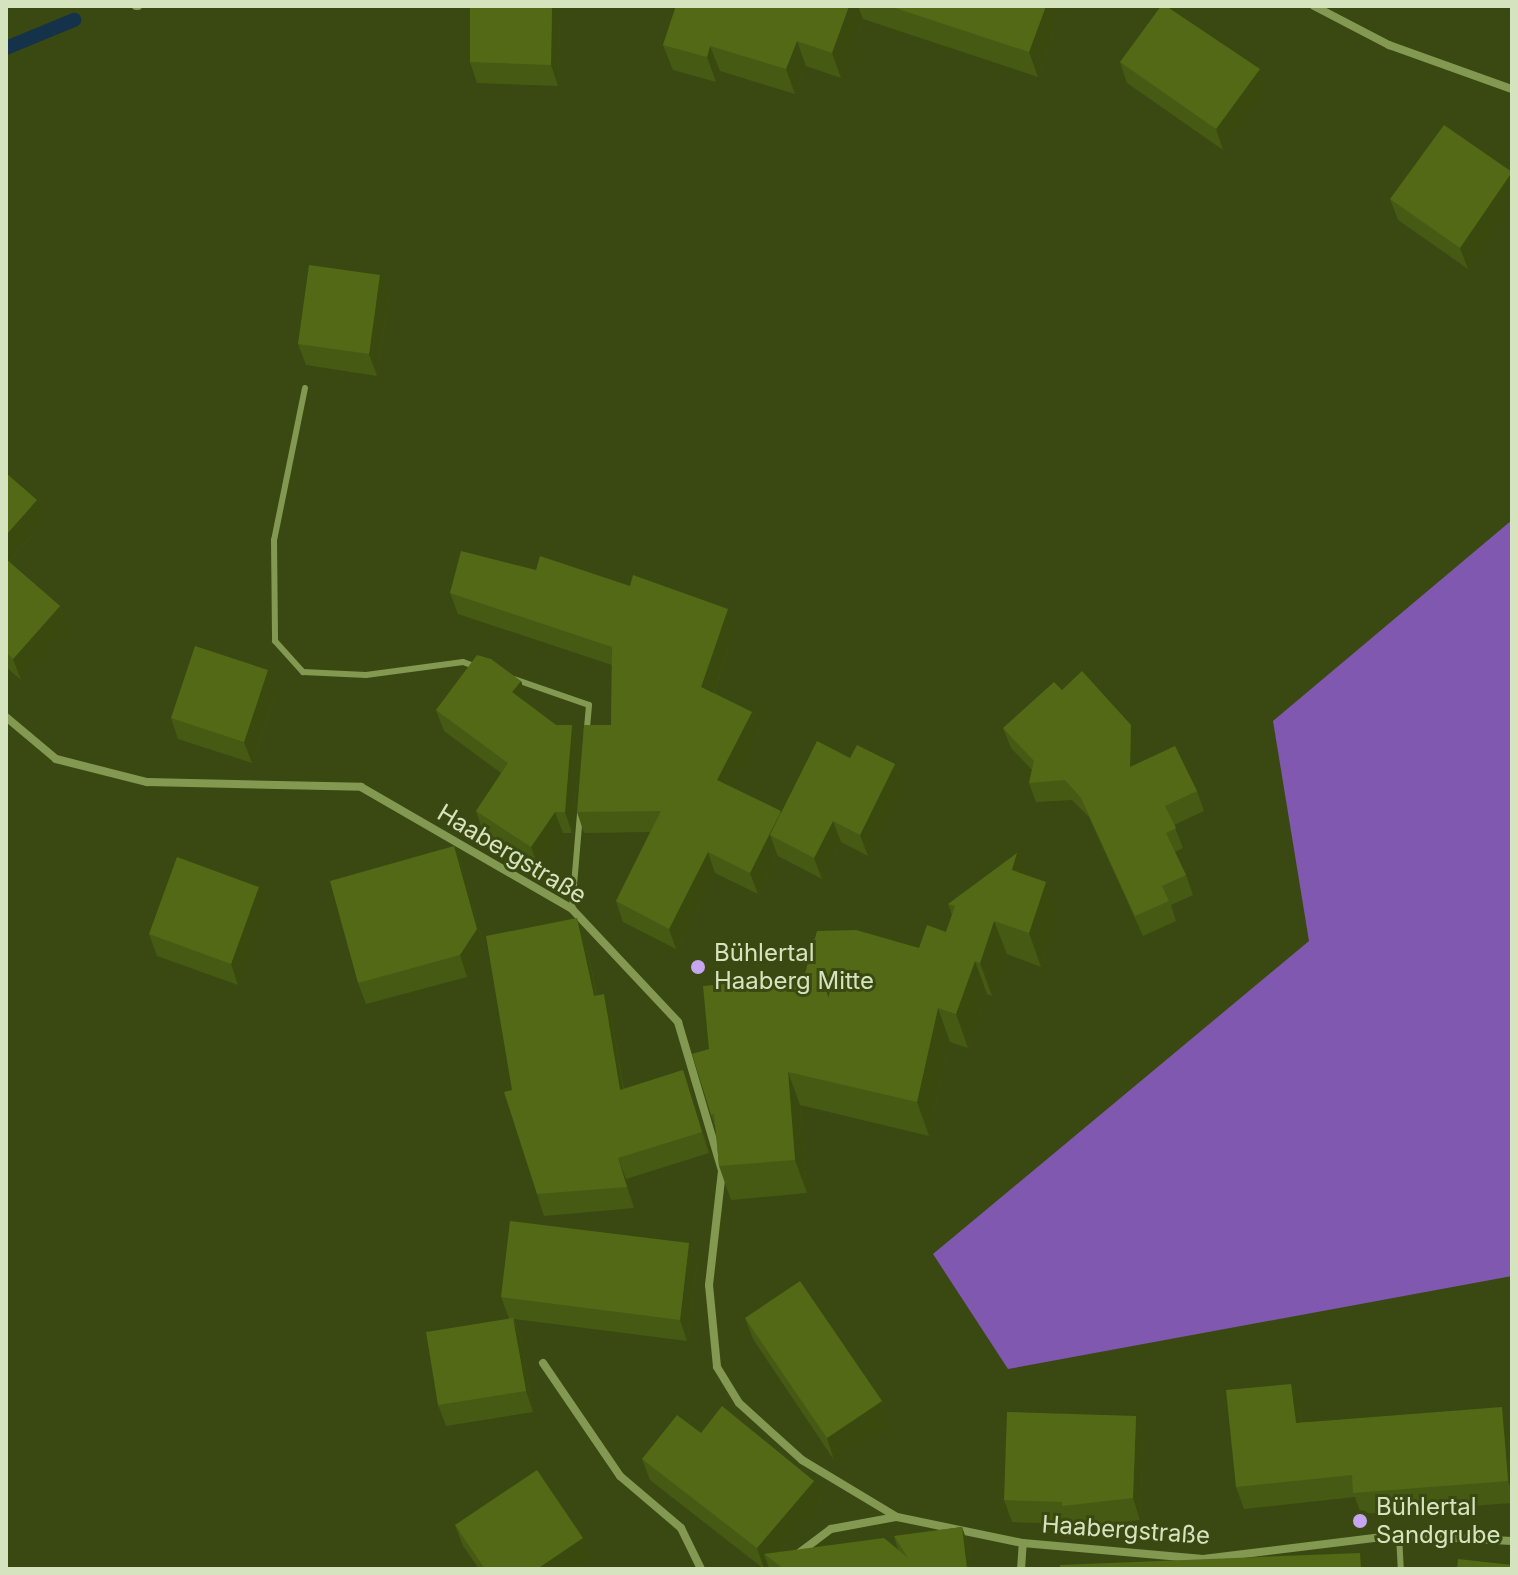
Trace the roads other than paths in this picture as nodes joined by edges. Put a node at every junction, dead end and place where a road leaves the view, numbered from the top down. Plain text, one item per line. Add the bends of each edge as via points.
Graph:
1 (1314, 6) edge
2 (1512, 89) edge
3 (305, 388) dead end
4 (491, 671) edge
5 (505, 676) edge
6 (6, 717) edge
7 (587, 737) edge
8 (582, 799) edge
9 (572, 909) junction
10 (543, 1363) dead end
11 (897, 1517) junction
12 (1399, 1535) junction
13 (1512, 1541) edge
14 (1023, 1543) junction
15 (789, 1561) edge
16 (701, 1569) edge
17 (1021, 1569) edge
18 (1401, 1569) edge

1 - 2 street via 1389,45
3 - 4 lane via 274,540 275,641 303,672 366,675 463,662
5 - 7 lane via 589,705
6 - 9 street, Haabergstraße via 56,759 147,782 361,787
8 - 9 lane
9 - 11 street, Haabergstraße via 678,1022 722,1171 709,1285 717,1367 739,1403 802,1460
10 - 16 street via 620,1476 681,1528
11 - 14 street, Haabergstraße
11 - 15 street, Haabergstraße via 831,1529
12 - 13 street, Haabergstraße
12 - 14 street, Haabergstraße via 1203,1559
12 - 18 lane
14 - 17 street, Haabergstraße

